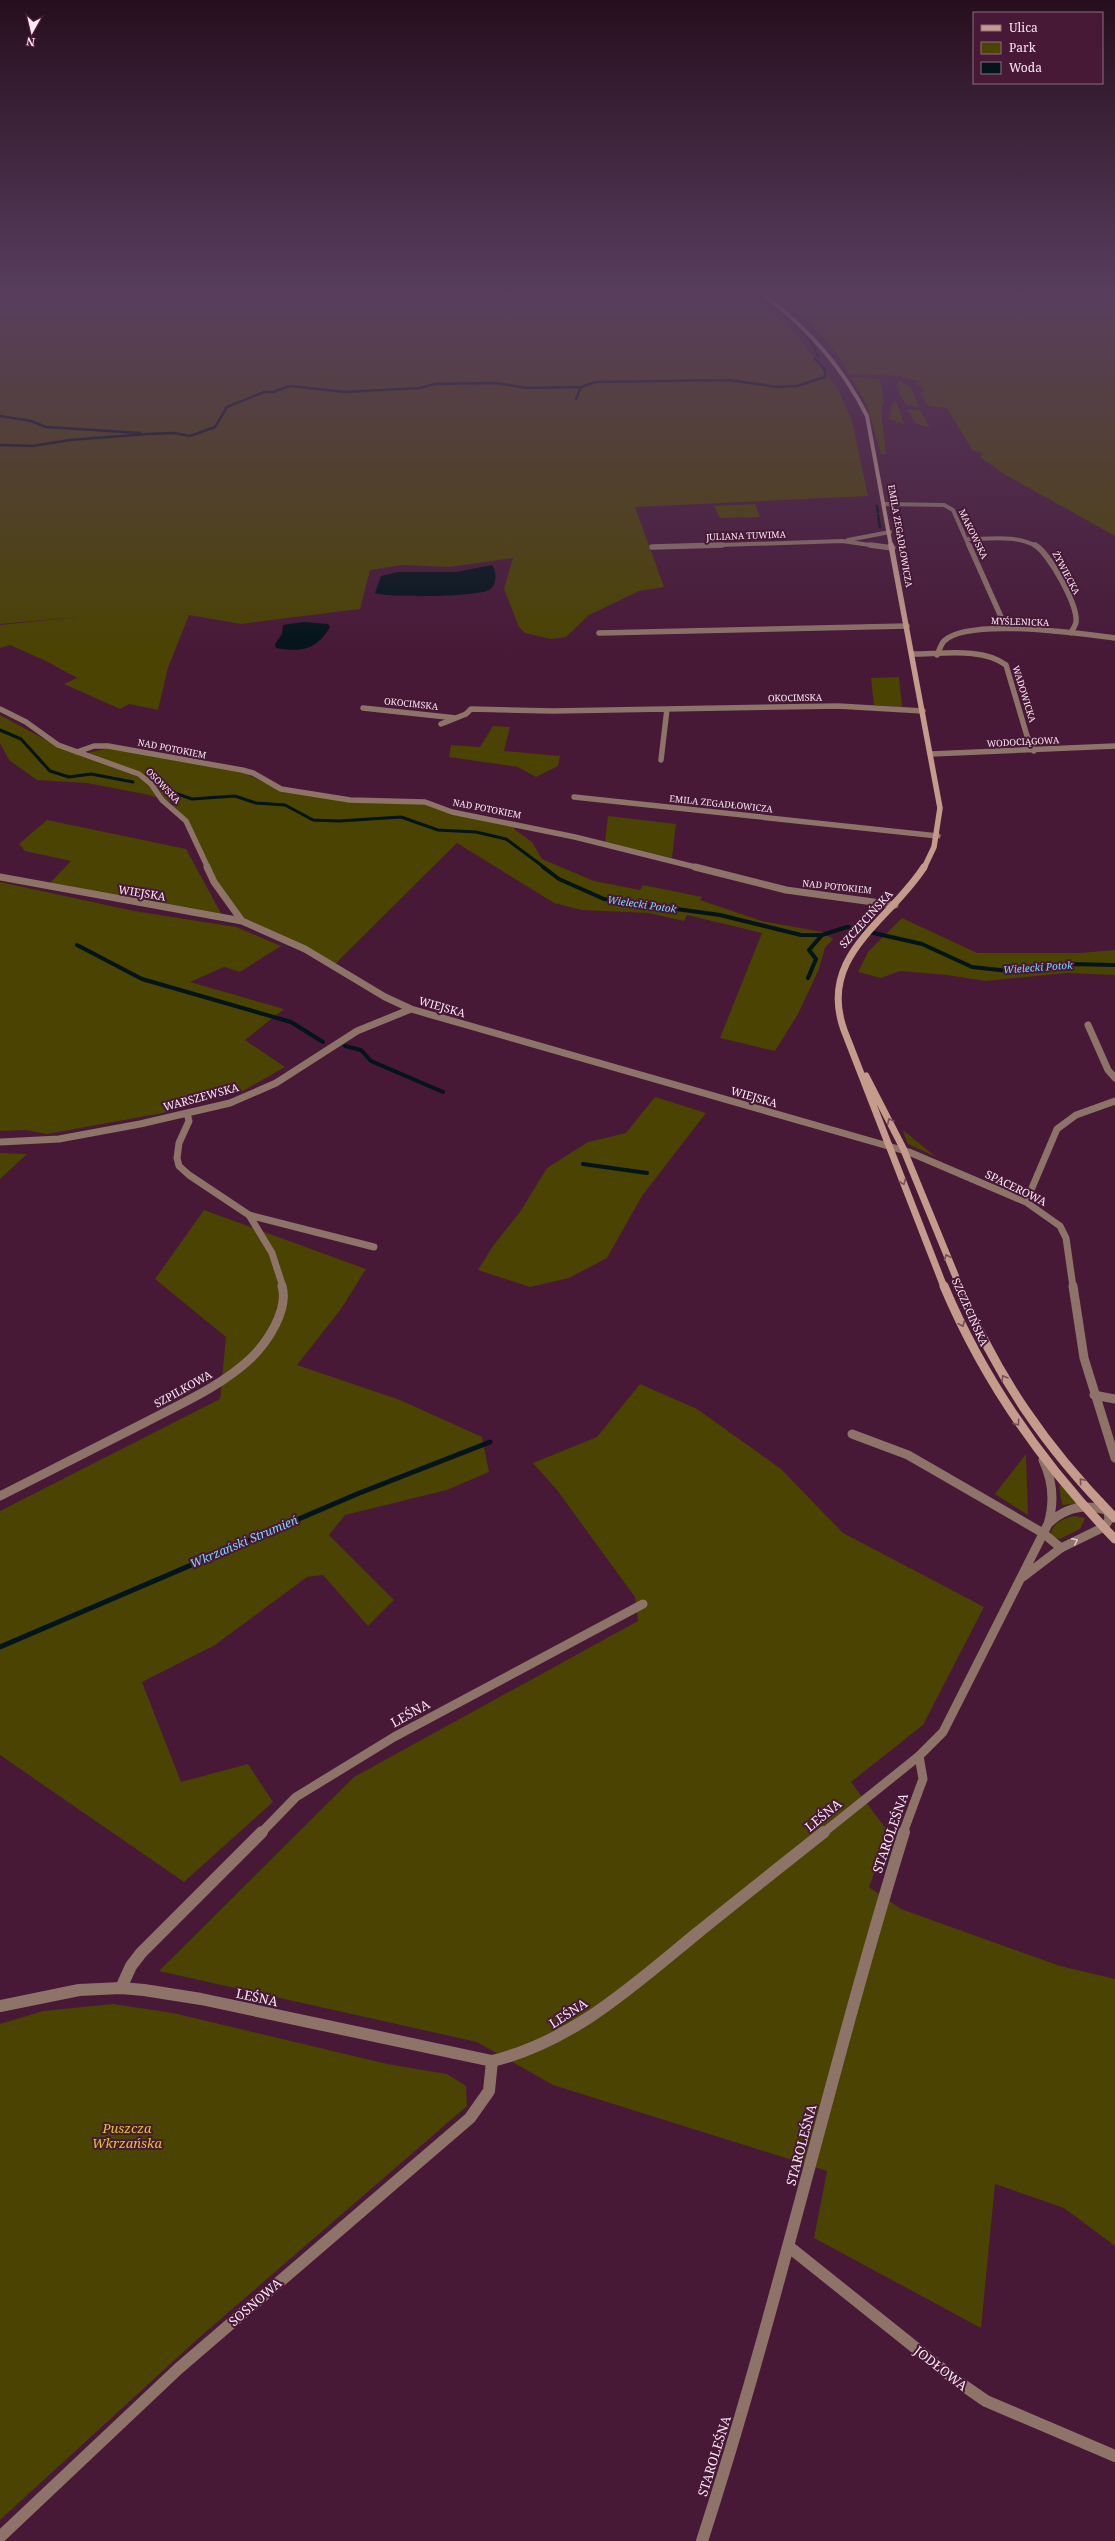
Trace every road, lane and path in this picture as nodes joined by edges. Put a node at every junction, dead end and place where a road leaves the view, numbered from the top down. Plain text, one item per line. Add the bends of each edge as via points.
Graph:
1 (866, 416) edge
2 (885, 504) junction
3 (890, 532) junction
4 (968, 539) junction
5 (842, 541) junction
6 (652, 547) dead end
7 (893, 548) junction
8 (908, 626) junction
9 (1006, 628) junction
10 (599, 633) dead end
11 (1072, 633) junction
12 (1115, 638) edge
13 (913, 654) junction
14 (937, 655) junction
15 (363, 708) dead end
16 (0, 709) edge
17 (668, 709) junction
18 (923, 711) junction
19 (457, 718) junction
20 (441, 724) dead end
21 (1115, 746) edge
22 (1034, 751) junction
23 (78, 752) junction
24 (931, 754) junction
25 (661, 760) dead end
26 (574, 797) dead end
27 (940, 819) joint
28 (938, 836) junction
29 (0, 877) edge
30 (895, 905) junction
31 (242, 921) junction
32 (411, 1010) junction
33 (1088, 1025) dead end
34 (858, 1063) junction
35 (1115, 1078) edge
36 (1115, 1101) edge
37 (187, 1113) junction
38 (0, 1142) edge
39 (888, 1146) junction
40 (903, 1150) junction
41 (1026, 1202) junction
42 (249, 1215) junction
43 (374, 1247) dead end
44 (1094, 1395) junction
45 (1115, 1399) edge
46 (852, 1434) dead end
47 (1032, 1442) junction
48 (1115, 1458) edge
49 (0, 1496) edge
50 (1086, 1507) junction
51 (1108, 1511) junction
52 (1115, 1518) edge
53 (1048, 1524) junction
54 (1104, 1528) junction
55 (1043, 1533) junction
56 (1115, 1539) edge
57 (1061, 1548) junction
58 (1020, 1579) junction
59 (643, 1604) dead end
60 (919, 1756) junction
61 (121, 1988) junction
62 (0, 2006) edge
63 (492, 2061) junction
64 (788, 2246) junction
65 (1115, 2456) edge
66 (0, 2537) edge
67 (702, 2541) edge

1 - 2 main road, EMILA ZEGADŁOWICZA
2 - 3 main road, EMILA ZEGADŁOWICZA
2 - 4 street, MAKOWSKA via 949,507
3 - 5 street, JULIANA TUWIMA
3 - 7 main road, EMILA ZEGADŁOWICZA
4 - 9 street, MAKOWSKA
4 - 11 street, ŻYWIECKA via 1015,539 1028,541 1042,548 1074,608 1076,622
5 - 6 street, JULIANA TUWIMA
5 - 7 street, JULIANA TUWIMA
7 - 8 main road, EMILA ZEGADŁOWICZA
8 - 10 street
8 - 13 main road, EMILA ZEGADŁOWICZA
9 - 11 street, MYŚLENICKA
9 - 14 street, MYŚLENICKA via 950,635 940,644
11 - 12 street, MYŚLENICKA
13 - 14 street, WADOWICKA
13 - 18 main road, EMILA ZEGADŁOWICZA
14 - 22 street, WADOWICKA via 992,656 1003,662
15 - 19 street, OKOCIMSKA
16 - 23 street, OSOWSKA via 26,722 58,745
17 - 18 street, OKOCIMSKA via 838,706
17 - 19 street, OKOCIMSKA via 550,711 484,708 471,709
17 - 25 street
18 - 24 main road, EMILA ZEGADŁOWICZA
19 - 20 street, OKOCIMSKA
21 - 22 street, WODOCIĄGOWA
22 - 24 street, WODOCIĄGOWA
23 - 30 street, NAD POTOKIEM via 94,746 108,746 242,770 253,773 281,789 310,795 350,800 425,802 452,812 575,837 786,890
23 - 31 street, OSOWSKA via 139,774 151,784 162,800 186,821 214,882
24 - 27 main road, EMILA ZEGADŁOWICZA
26 - 28 street, EMILA ZEGADŁOWICZA
27 - 28 main road, SZCZECIŃSKA
28 - 30 main road, SZCZECIŃSKA via 925,869
29 - 31 street, WIEJSKA
30 - 34 main road, SZCZECIŃSKA via 857,944 841,970 837,998 840,1020
31 - 32 street, WIEJSKA via 305,949
32 - 37 street, WARSZEWSKA via 357,1030 256,1093 230,1103
32 - 39 street, WIEJSKA
33 - 35 street via 1108,1070
34 - 39 main road, SZCZECIŃSKA
40 -> 34 main road, SZCZECIŃSKA
36 - 41 street via 1080,1114 1058,1129 1033,1192
37 - 38 street, WARSZEWSKA via 59,1139
37 - 42 street, SZPILKOWA via 189,1120 179,1143 179,1166
39 - 40 street, SPACEROWA
39 -> 47 main road, SZCZECIŃSKA via 972,1348 1002,1402
40 - 41 street, SPACEROWA
51 -> 40 main road, SZCZECIŃSKA via 1045,1438 999,1370 963,1293
41 - 44 street, SPACEROWA via 1060,1226 1066,1238 1084,1358
42 - 43 street, SZPILKOWA
42 - 49 street, SZPILKOWA via 272,1253 284,1292 278,1321 265,1343 250,1359 206,1391
44 - 45 street
44 - 48 street, SPACEROWA
46 - 55 street via 908,1455
47 - 50 main road, SZCZECIŃSKA
47 - 53 street via 1044,1461 1051,1482 1053,1510
50 - 51 street
50 - 53 street via 1065,1511
50 - 54 main road, SZCZECIŃSKA
51 - 52 main road, SZCZECIŃSKA
51 - 54 street via 1109,1518
53 - 55 street
54 - 56 main road, SZCZECIŃSKA
57 -> 54 street
55 - 57 street
55 - 58 street
57 - 58 street
58 - 60 street, LEŚNA via 943,1732
59 - 61 street, LEŚNA via 401,1734 296,1797 141,1953 131,1966
60 - 63 street, LEŚNA via 628,1988 565,2034 510,2059
60 - 64 street, STAROLEŚNA via 923,1779 905,1827 876,1922
61 - 62 street, LEŚNA via 79,1990
61 - 63 street, LEŚNA via 201,1999
63 - 66 street, SOSNOWA via 489,2091 470,2118 178,2369
64 - 65 street, JODŁOWA via 957,2381 986,2401
64 - 67 street, STAROLEŚNA via 734,2443

